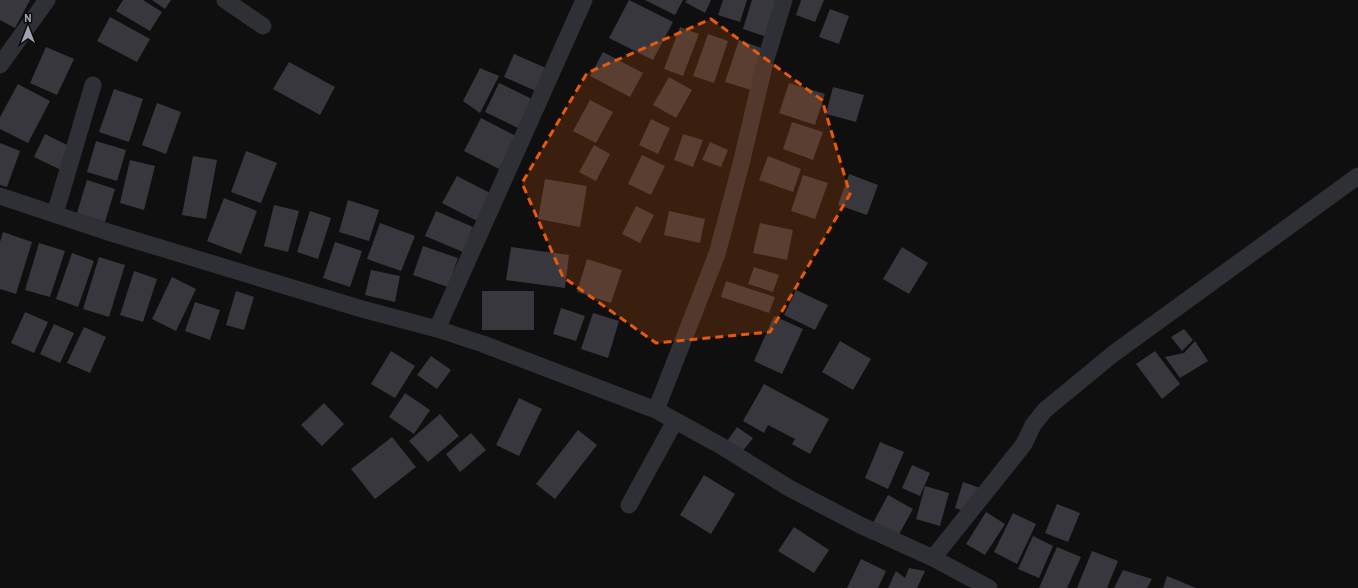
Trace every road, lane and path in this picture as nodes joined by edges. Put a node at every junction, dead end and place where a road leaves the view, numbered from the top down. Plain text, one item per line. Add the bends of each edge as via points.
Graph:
1 (47, 0) edge
2 (225, 0) edge
3 (584, 0) edge
4 (784, 0) edge
5 (263, 26) dead end
6 (0, 65) edge
7 (93, 85) dead end
8 (1358, 176) edge
9 (0, 196) edge
10 (55, 214) junction
11 (437, 329) junction
12 (656, 410) junction
13 (675, 421) junction
14 (629, 505) dead end
15 (933, 558) junction
16 (989, 588) edge

1 - 6 street
2 - 5 street
3 - 11 street
4 - 12 street via 760,82 717,254
7 - 10 street
8 - 15 street via 1112,354 1045,410 1024,444
9 - 10 street
10 - 11 street via 362,309
11 - 12 street
12 - 13 street
13 - 14 street
13 - 15 street via 789,488 860,525
15 - 16 street

